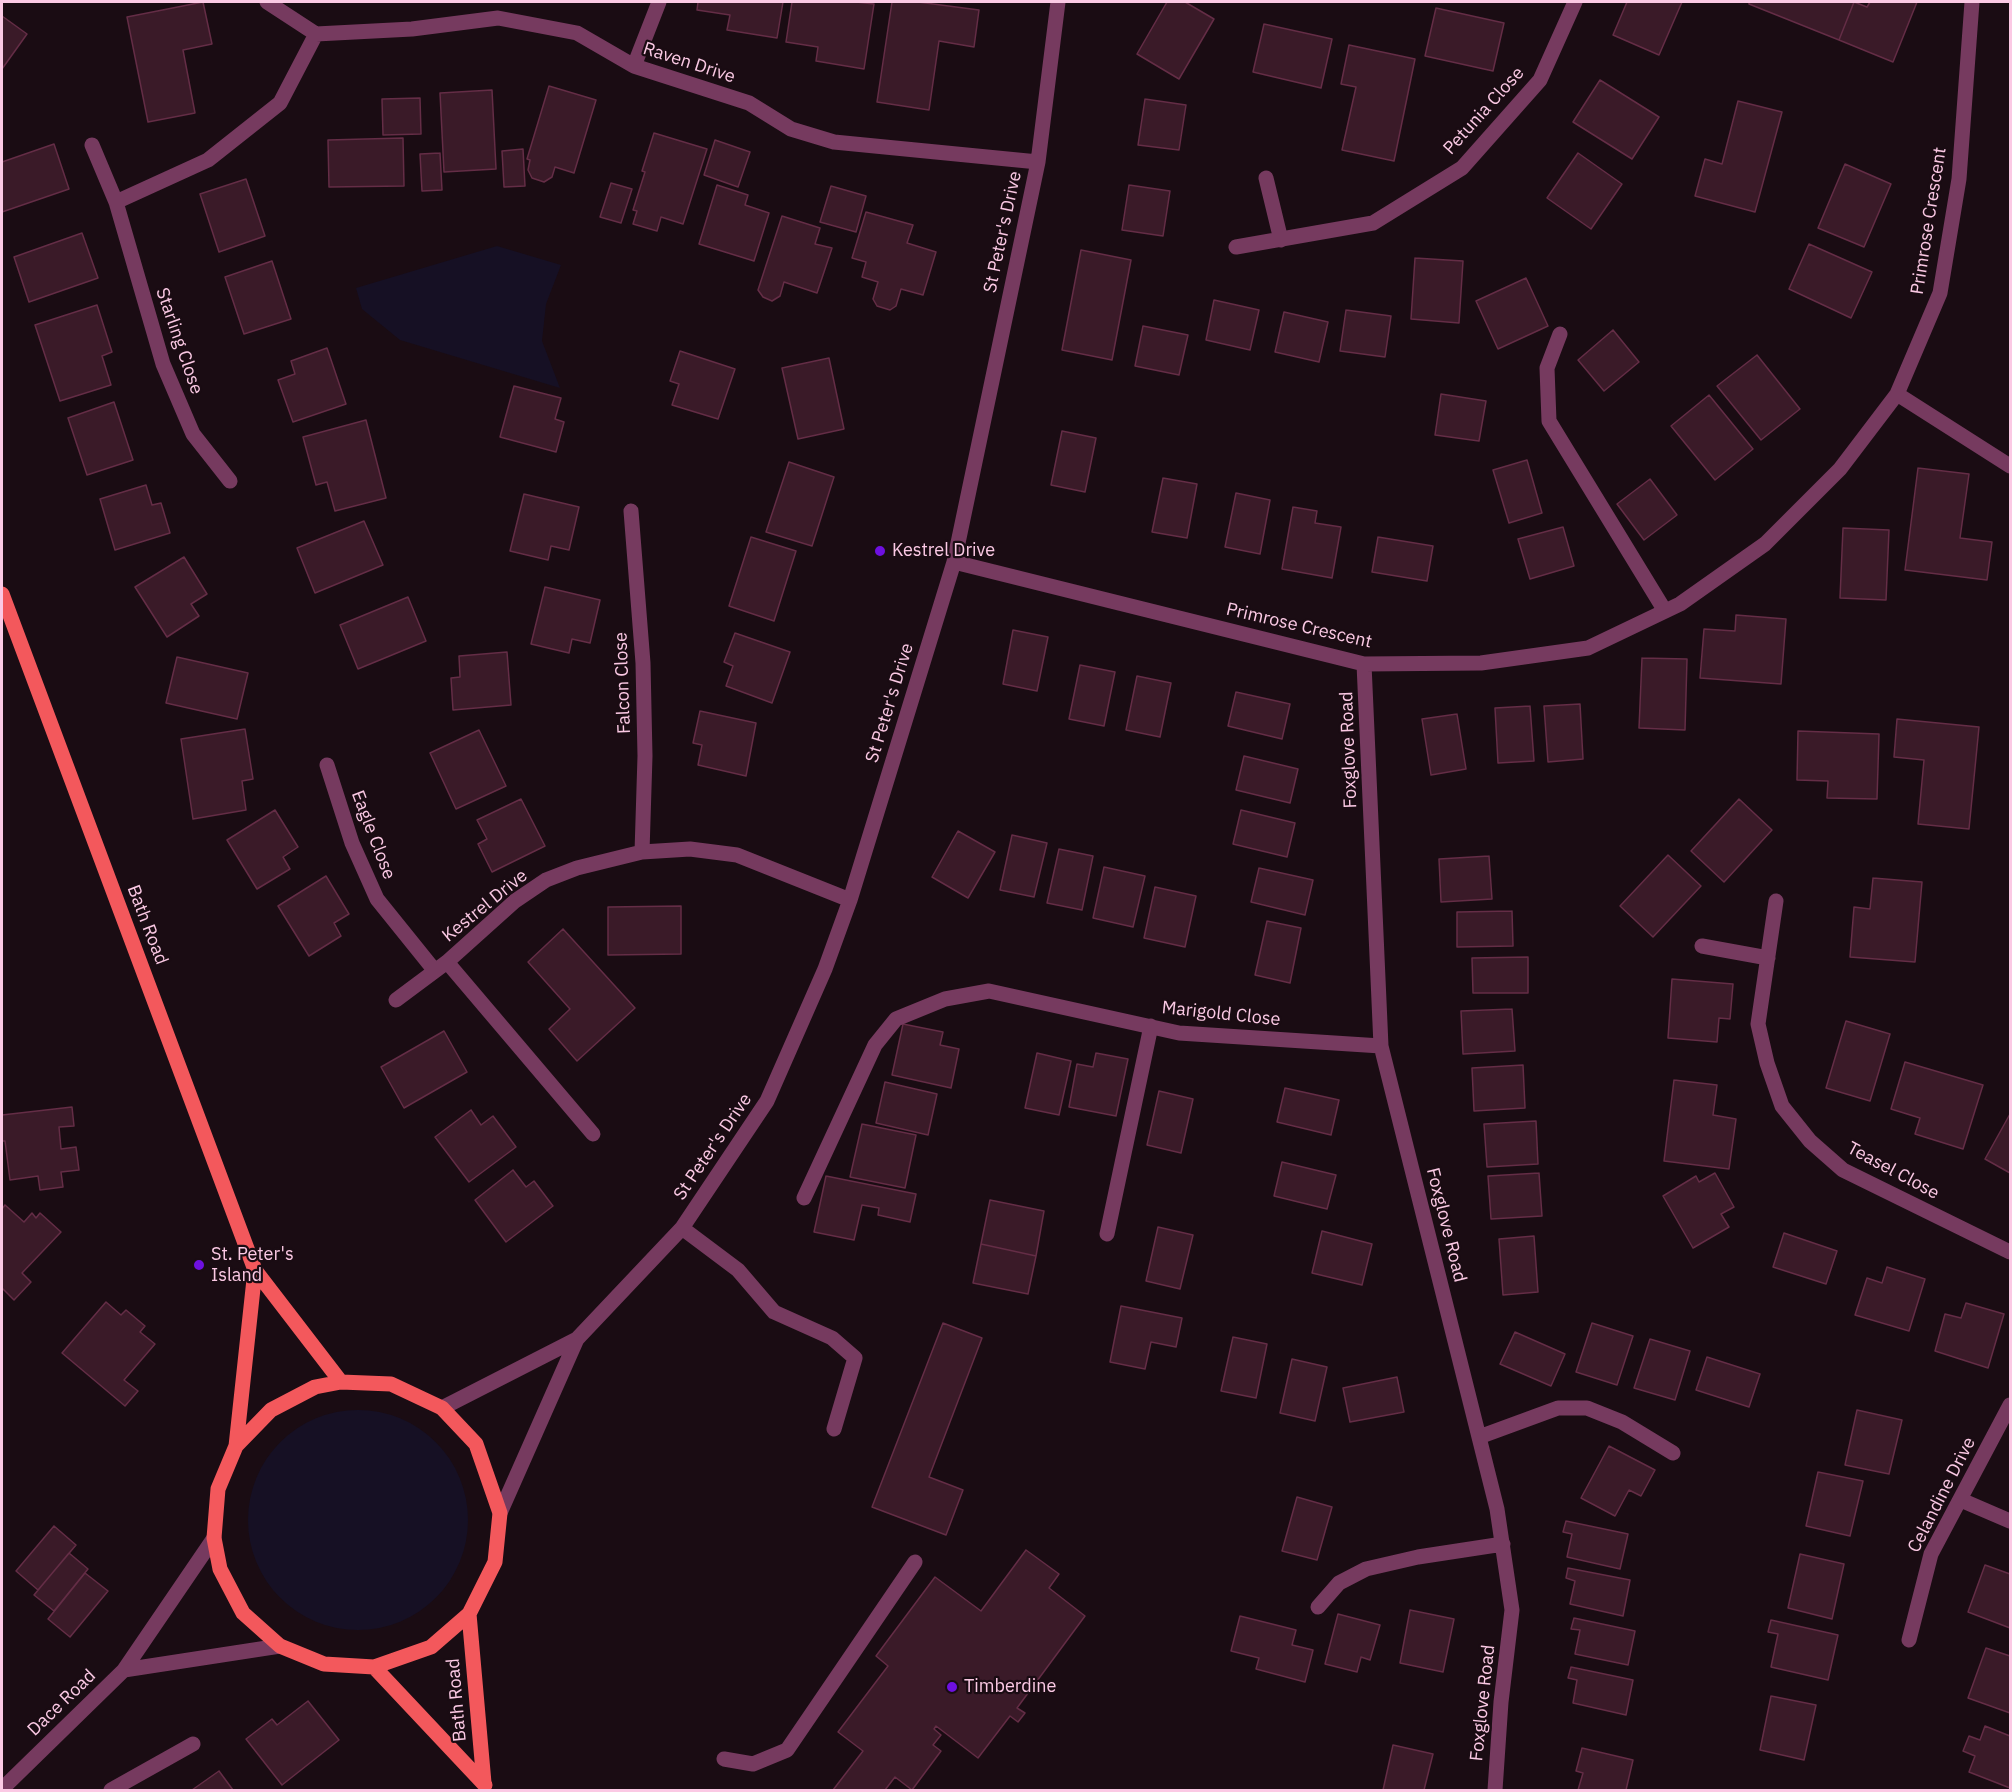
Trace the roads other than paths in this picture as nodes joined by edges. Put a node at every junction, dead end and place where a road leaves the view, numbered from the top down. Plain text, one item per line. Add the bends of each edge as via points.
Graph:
1 (267, 2) edge
2 (659, 2) edge
3 (1058, 2) edge
4 (1575, 2) edge
5 (1972, 2) edge
6 (316, 34) junction
7 (633, 66) junction
8 (92, 145) dead end
9 (1038, 162) junction
10 (1266, 178) dead end
11 (116, 202) junction
12 (1281, 240) junction
13 (1236, 248) dead end
14 (1560, 334) dead end
15 (1897, 394) junction
16 (2010, 466) edge
17 (230, 481) dead end
18 (631, 512) dead end
19 (954, 562) junction
20 (2, 594) edge
21 (1665, 611) junction
22 (1364, 664) junction
23 (327, 765) dead end
24 (642, 852) junction
25 (850, 900) junction
26 (1776, 901) dead end
27 (1702, 946) dead end
28 (1768, 958) junction
29 (441, 967) junction
30 (396, 1000) dead end
31 (1151, 1026) junction
32 (1381, 1046) junction
33 (593, 1134) dead end
34 (804, 1198) dead end
35 (682, 1228) junction
36 (1107, 1234) dead end
37 (2010, 1252) edge
38 (255, 1270) junction
39 (577, 1339) junction
40 (341, 1382) junction
41 (2010, 1405) edge
42 (442, 1408) junction
43 (834, 1429) dead end
44 (1479, 1437) junction
45 (236, 1446) junction
46 (1673, 1454) dead end
47 (1961, 1500) junction
48 (500, 1513) junction
49 (2010, 1521) edge
50 (214, 1538) junction
51 (1503, 1544) junction
52 (915, 1562) dead end
53 (1318, 1607) dead end
54 (469, 1614) junction
55 (1909, 1640) dead end
56 (280, 1646) junction
57 (374, 1667) junction
58 (124, 1670) junction
59 (193, 1744) dead end
60 (724, 1759) dead end
61 (486, 1787) edge
62 (2, 1790) edge
63 (111, 1791) edge
64 (1495, 1791) edge

1 - 6 street
2 - 7 street
3 - 9 street, St Peter's Drive
4 - 12 street, Petunia Close via 1540,80 1462,168 1373,223
5 - 15 street, Primrose Crescent via 1959,179 1940,292
6 - 7 street, Raven Drive via 412,29 498,18 577,33
6 - 11 street via 280,103 208,160
7 - 9 street, Raven Drive via 749,103 791,129 834,142
8 - 11 street, Starling Close
9 - 19 street, St Peter's Drive
10 - 12 street
11 - 17 street, Starling Close via 163,364 193,434
12 - 13 street, Petunia Close
14 - 21 street via 1547,368 1549,421
15 - 16 street
15 - 21 street, Primrose Crescent via 1840,469 1765,544
18 - 24 street, Falcon Close via 643,663
19 - 22 street, Primrose Crescent
19 - 25 street, St Peter's Drive
20 - 38 main road, Bath Road
21 - 22 street, Primrose Crescent via 1588,648 1480,663
22 - 32 street, Foxglove Road
23 - 29 street, Eagle Close via 351,843 377,899
24 - 25 street, Kestrel Drive via 690,849 737,855
24 - 29 street, Kestrel Drive via 546,880 515,901
25 - 35 street, St Peter's Drive via 825,969 767,1101
26 - 28 street, Teasel Close
27 - 28 street
28 - 37 street, Teasel Close via 1758,1024 1782,1106 1810,1141 1843,1170
29 - 30 street, Kestrel Drive
29 - 33 street, Eagle Close
31 - 32 street, Marigold Close via 1179,1033
31 - 34 street, Marigold Close via 989,991 945,999 896,1019 875,1046
31 - 36 street
32 - 44 street, Foxglove Road
35 - 39 street, St Peter's Drive
35 - 43 street via 738,1270 774,1311 832,1338 855,1358
38 - 40 main road, Bath Road
38 - 45 main road, Bath Road
39 - 42 street, St Peter's Drive
39 - 48 street, St Peter's Drive
40 - 42 main road, Bath Road via 391,1384
40 - 45 main road, Bath Road via 315,1387 271,1410
41 - 47 street, Celandine Drive
42 - 48 main road, Bath Road via 476,1444
44 - 46 street via 1558,1408 1587,1408 1622,1422
44 - 51 street, Foxglove Road
45 - 50 main road, Bath Road via 218,1488
47 - 49 street
47 - 55 street, Celandine Drive via 1930,1554
48 - 54 main road, Bath Road via 495,1562
50 - 56 main road, Bath Road via 220,1569 243,1613
50 - 58 street, Dace Road
51 - 53 street via 1366,1569 1339,1583
51 - 64 street, Foxglove Road via 1512,1610
52 - 60 street via 787,1750 753,1764
54 - 57 main road, Bath Road via 431,1647
54 - 61 main road, Bath Road
56 - 57 main road, Bath Road via 324,1664
56 - 58 street, Dace Road
57 - 61 main road, Bath Road
58 - 62 street, Dace Road
59 - 63 street

